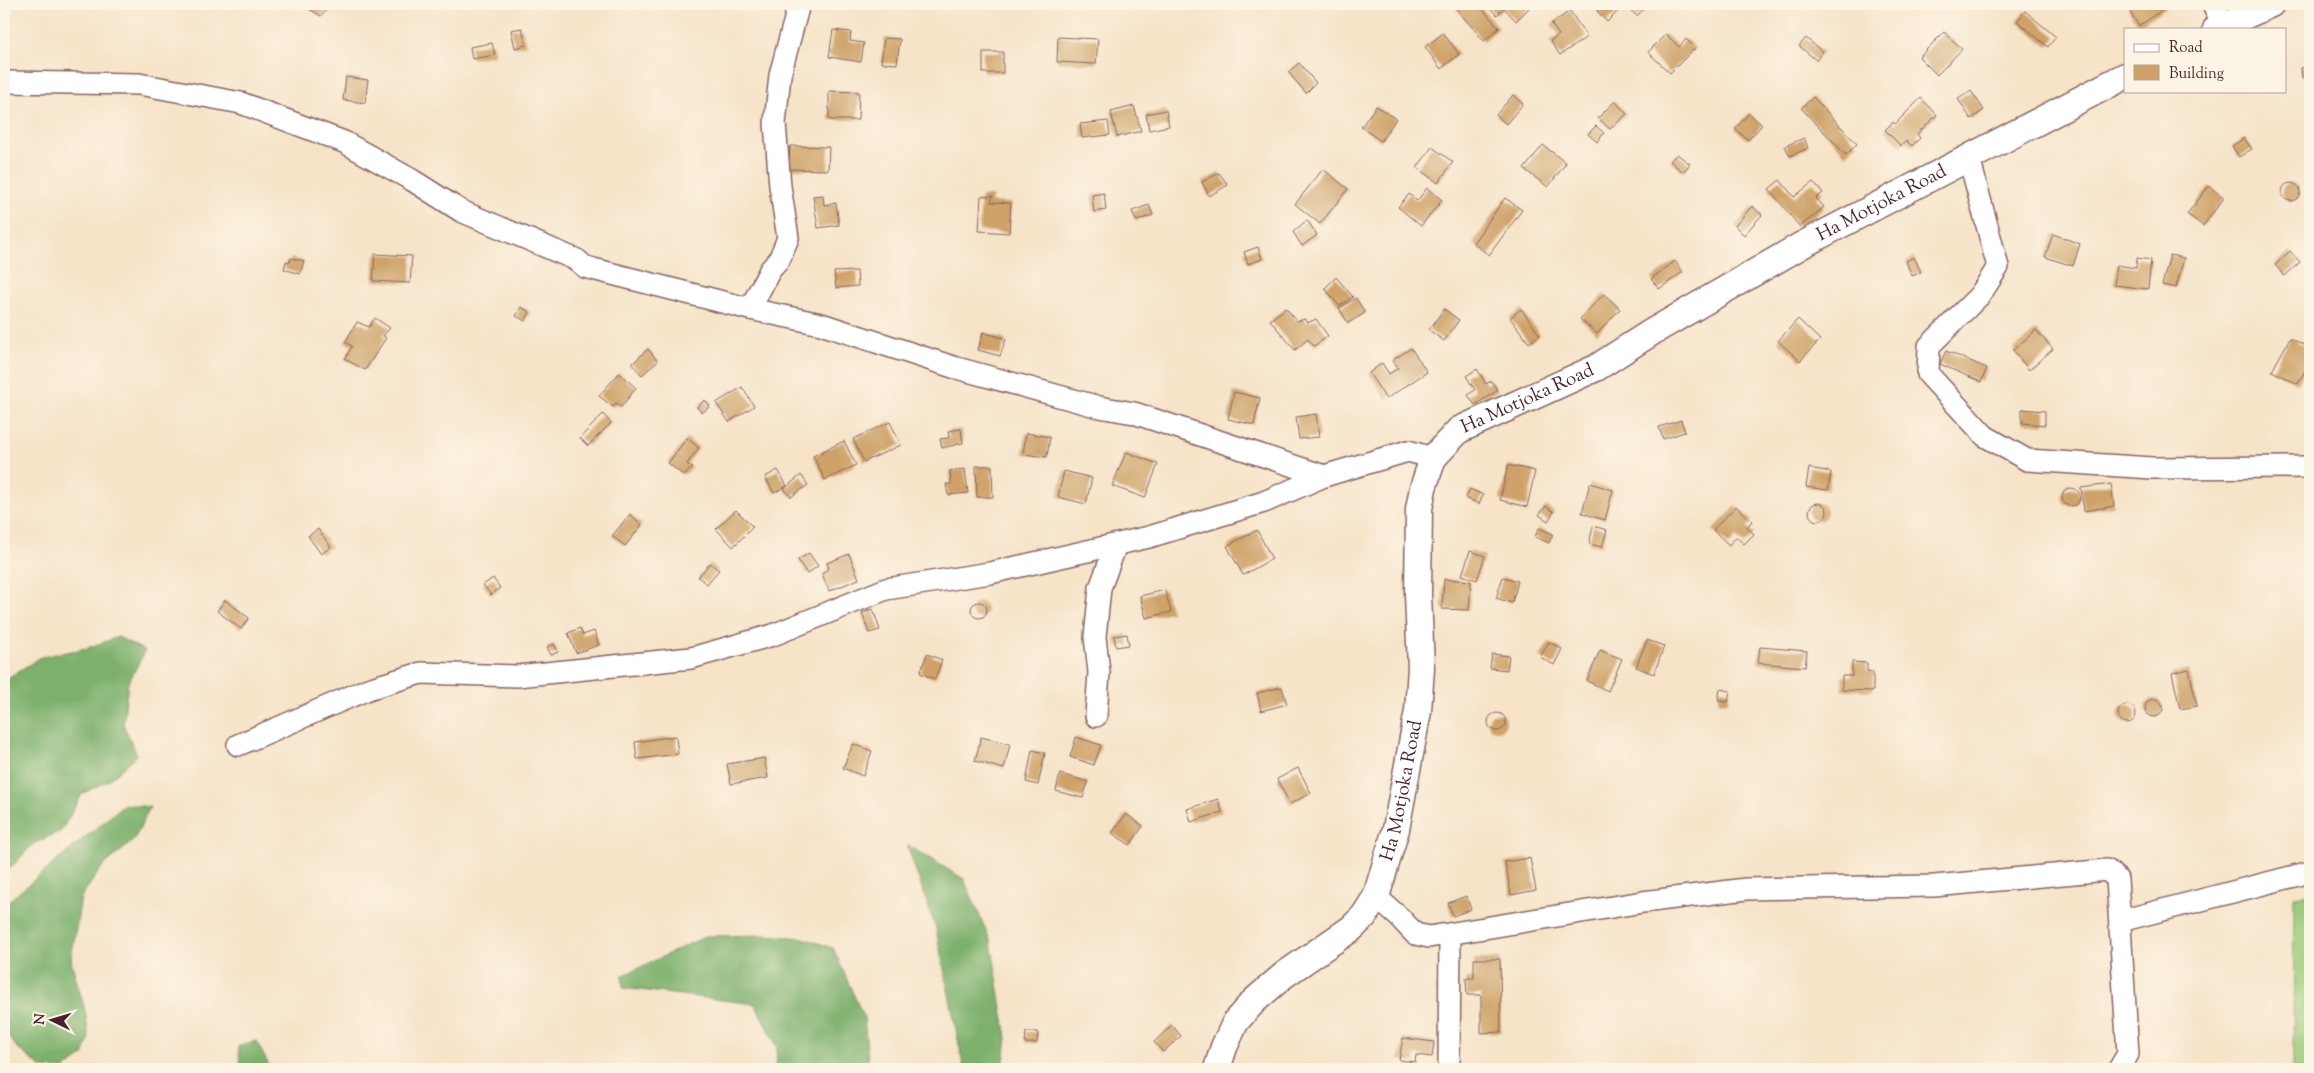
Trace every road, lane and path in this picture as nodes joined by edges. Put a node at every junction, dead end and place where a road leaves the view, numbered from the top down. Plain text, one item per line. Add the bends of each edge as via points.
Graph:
1 (799, 4) edge
2 (2271, 4) edge
3 (2218, 19) edge
4 (2124, 77) edge
5 (4, 82) edge
6 (1969, 158) junction
7 (750, 309) junction
8 (1433, 458) junction
9 (2310, 466) edge
10 (1324, 476) junction
11 (1116, 545) junction
12 (1096, 716) dead end
13 (238, 745) dead end
14 (2310, 872) edge
15 (1376, 897) junction
16 (2120, 921) junction
17 (1450, 935) junction
18 (1216, 1069) edge
19 (1449, 1069) edge
20 (2119, 1069) edge

1 - 7 street via 780,75 775,123 788,238
2 - 3 street
4 - 6 street, Ha Motjoka Road
5 - 7 street via 139,84 241,103 344,142 461,211 577,260 585,267
6 - 8 street, Ha Motjoka Road via 1802,245 1596,368 1459,430
6 - 9 street via 1998,267 1980,295 1929,346 1928,374 1985,436 2026,460 2152,468
7 - 10 street via 821,324 954,368 1099,407 1134,413
8 - 10 street via 1408,451
8 - 15 street, Ha Motjoka Road via 1420,509 1418,594 1421,668 1418,711 1396,829
10 - 11 street via 1264,502
11 - 12 street via 1100,588 1095,638 1099,672
11 - 13 street via 990,573 886,589 773,634 691,658 517,676 421,673 368,689
14 - 16 street
15 - 17 street via 1415,934 1429,937
15 - 18 street, Ha Motjoka Road via 1352,928 1284,975 1254,1001 1236,1021
16 - 17 street via 2117,879 2107,870 1934,886 1746,889 1643,902
16 - 20 street via 2128,1054
17 - 19 street

